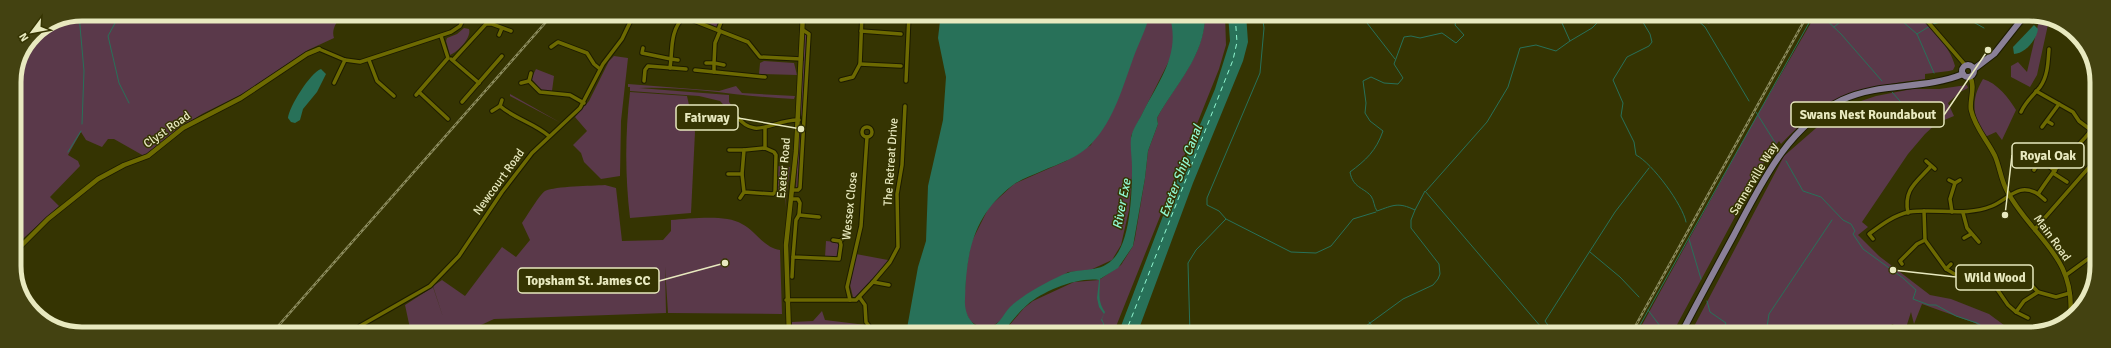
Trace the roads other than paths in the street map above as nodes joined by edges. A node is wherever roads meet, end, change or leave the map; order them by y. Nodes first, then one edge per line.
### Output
1 (462, 21) edge
2 (631, 21) edge
3 (680, 21) edge
4 (698, 21) edge
5 (722, 21) edge
6 (804, 21) edge
7 (862, 21) edge
8 (909, 21) edge
9 (1928, 21) edge
10 (2020, 21) edge
11 (502, 28) junction
12 (719, 30) junction
13 (803, 30) junction
14 (511, 31) dead end
15 (861, 32) junction
16 (901, 34) dead end
17 (441, 36) junction
18 (499, 36) dead end
19 (551, 47) dead end
20 (643, 48) dead end
21 (319, 49) joint
22 (2049, 49) dead end
23 (502, 56) dead end
24 (448, 58) junction
25 (671, 59) junction
26 (802, 59) junction
27 (345, 60) junction
28 (369, 60) junction
29 (453, 60) junction
30 (678, 60) dead end
31 (706, 63) dead end
32 (714, 63) junction
33 (860, 64) junction
34 (724, 65) dead end
35 (656, 66) junction
36 (901, 66) dead end
37 (1966, 66) junction
38 (670, 68) junction
39 (600, 69) junction
40 (686, 69) dead end
41 (1974, 69) junction
42 (695, 70) dead end
43 (655, 72) dead end
44 (714, 72) junction
45 (531, 73) dead end
46 (1963, 74) junction
47 (756, 76) junction
48 (765, 77) dead end
49 (1970, 77) junction
50 (529, 80) junction
51 (841, 80) dead end
52 (644, 81) dead end
53 (755, 82) dead end
54 (906, 82) dead end
55 (334, 83) dead end
56 (479, 83) junction
57 (521, 83) dead end
58 (2036, 91) junction
59 (394, 96) dead end
60 (502, 100) dead end
61 (462, 102) dead end
62 (584, 103) junction
63 (2059, 104) junction
64 (500, 106) junction
65 (905, 106) dead end
66 (492, 111) dead end
67 (2021, 112) dead end
68 (736, 115) dead end
69 (448, 119) dead end
70 (799, 120) junction
71 (2047, 120) junction
72 (868, 122) dead end
73 (2052, 124) dead end
74 (2042, 127) dead end
75 (765, 128) junction
76 (867, 128) junction
77 (2090, 129) edge
78 (2090, 132) edge
79 (549, 136) junction
80 (867, 137) junction
81 (765, 148) junction
82 (729, 150) dead end
83 (744, 150) junction
84 (2031, 152) dead end
85 (2040, 160) junction
86 (1926, 161) dead end
87 (1931, 166) junction
88 (2090, 166) edge
89 (1935, 169) dead end
90 (2034, 170) dead end
91 (2054, 172) junction
92 (728, 174) dead end
93 (742, 174) junction
94 (1949, 180) dead end
95 (1960, 180) dead end
96 (2067, 182) dead end
97 (1955, 183) junction
98 (793, 190) junction
99 (744, 192) junction
100 (2038, 194) junction
101 (2010, 196) junction
102 (740, 198) dead end
103 (792, 199) junction
104 (2045, 200) dead end
105 (1924, 211) junction
106 (1952, 212) junction
107 (1908, 213) junction
108 (1963, 213) junction
109 (799, 215) junction
110 (819, 217) dead end
111 (2035, 229) junction
112 (1971, 234) junction
113 (845, 237) dead end
114 (1964, 238) dead end
115 (1873, 239) dead end
116 (833, 240) dead end
117 (1925, 240) junction
118 (840, 241) junction
119 (1979, 242) dead end
120 (21, 246) edge
121 (793, 257) junction
122 (1896, 257) dead end
123 (2090, 257) edge
124 (1951, 264) dead end
125 (1946, 269) junction
126 (2025, 270) dead end
127 (1984, 272) dead end
128 (2022, 275) junction
129 (2066, 275) junction
130 (792, 276) dead end
131 (1988, 276) junction
132 (2016, 278) dead end
133 (873, 282) junction
134 (889, 285) dead end
135 (1973, 288) junction
136 (2038, 292) junction
137 (2071, 292) junction
138 (1975, 294) dead end
139 (860, 298) junction
140 (786, 300) junction
141 (850, 300) junction
142 (2070, 311) edge
143 (2016, 312) junction
144 (2028, 318) dead end
145 (359, 327) edge
146 (788, 327) edge
147 (870, 327) edge
148 (1685, 327) edge

1 - 17 street
2 - 39 street, Newcourt Road
3 - 25 street
4 - 12 street
5 - 12 street
6 - 13 street, Exeter Road
7 - 15 street
8 - 54 street
9 - 37 street
10 - 41 main road
11 - 14 street
11 - 18 street
11 - 29 street
12 - 26 street
12 - 32 street
13 - 26 street, Exeter Road
13 - 98 street
15 - 16 street
15 - 33 street
17 - 24 street
17 - 28 street
19 - 39 street
20 - 25 street
21 - 27 street
21 - 120 street, Clyst Road
22 - 58 street
23 - 56 street
24 - 29 street
24 - 69 street
25 - 30 street
25 - 38 street
26 - 70 street, Exeter Road
27 - 28 street
27 - 55 street
28 - 59 street
29 - 56 street
31 - 32 street
32 - 34 street
32 - 44 street
33 - 36 street
33 - 51 street
35 - 38 street
35 - 43 street
35 - 52 street
37 - 41 main road
37 - 46 main road
38 - 40 street
39 - 62 street, Newcourt Road
41 - 49 main road
42 - 44 street
44 - 47 street
45 - 50 street
46 - 49 main road
46 - 148 main road, Sannerville Way
47 - 48 street
47 - 53 street
49 - 101 street, Main Road
50 - 57 street
50 - 62 street
56 - 61 street
58 - 63 street
58 - 67 street
60 - 64 street
62 - 79 street, Newcourt Road
63 - 71 street
63 - 77 street
64 - 66 street
64 - 79 street
65 - 133 street, The Retreat Drive
68 - 75 street
70 - 75 street
70 - 98 street, Exeter Road
71 - 73 street
71 - 74 street
72 - 76 street, Wessex Close
75 - 81 street
76 - 80 street, Wessex Close
76 - 80 street, Wessex Close
78 - 91 street
79 - 145 street, Newcourt Road
80 - 141 street, Wessex Close
81 - 83 street
81 - 99 street
82 - 83 street
83 - 93 street
84 - 85 street
85 - 90 street
85 - 91 street
86 - 87 street
87 - 89 street
87 - 107 street
88 - 111 street
91 - 96 street
91 - 100 street
92 - 93 street
93 - 99 street
94 - 97 street
95 - 97 street
97 - 106 street
98 - 103 street, Exeter Road
99 - 102 street
100 - 101 street
100 - 104 street
101 - 108 street
101 - 111 street, Main Road
103 - 109 street
103 - 140 street, Exeter Road
105 - 106 street
105 - 107 street
105 - 117 street
106 - 108 street
107 - 115 street
108 - 112 street
109 - 110 street
109 - 121 street
111 - 129 street, Main Road
112 - 114 street
112 - 119 street
113 - 118 street
116 - 118 street
117 - 122 street
117 - 125 street
118 - 121 street
121 - 130 street
123 - 129 street
124 - 125 street
125 - 135 street
126 - 128 street
127 - 131 street
128 - 132 street
128 - 136 street
129 - 137 street, Main Road
131 - 135 street
131 - 143 street
133 - 134 street
133 - 139 street, The Retreat Drive
135 - 138 street
136 - 137 street
136 - 143 street
137 - 142 street, Main Road
139 - 141 street
139 - 147 street
140 - 141 street
140 - 146 street, Exeter Road
143 - 144 street

